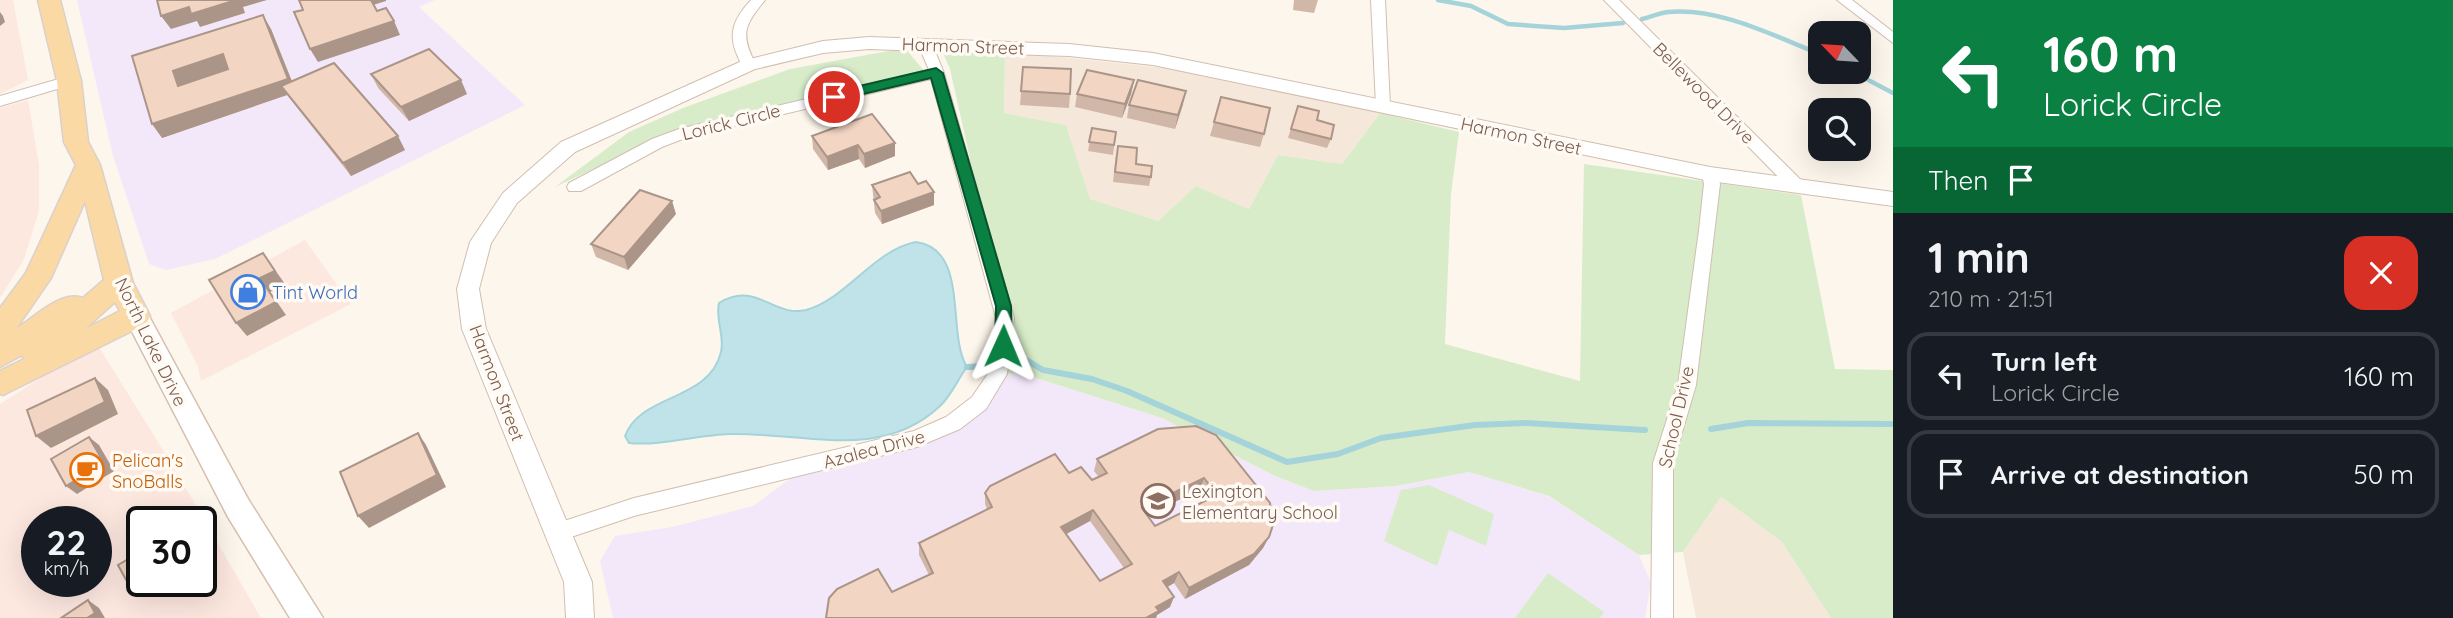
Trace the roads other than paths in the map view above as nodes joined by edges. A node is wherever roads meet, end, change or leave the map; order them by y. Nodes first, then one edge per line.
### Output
1 (49, 0) edge
2 (758, 0) edge
3 (1378, 0) edge
4 (1611, 0) edge
5 (1844, 0) edge
6 (1893, 39) edge
7 (925, 44) junction
8 (749, 65) junction
9 (936, 73) junction
10 (69, 80) junction
11 (0, 101) edge
12 (1382, 106) junction
13 (88, 165) junction
14 (1710, 174) junction
15 (575, 187) dead end
16 (1798, 187) junction
17 (1893, 199) edge
18 (119, 283) junction
19 (136, 316) junction
20 (0, 330) edge
21 (1, 374) edge
22 (559, 532) junction
23 (308, 618) edge
24 (580, 618) edge
25 (1662, 618) edge

1 - 10 main road, North Lake Drive
2 - 8 street
3 - 12 street
4 - 16 street, Bellewood Drive
5 - 6 street
7 - 8 street, Harmon Street
7 - 9 street, Azalea Drive
7 - 12 street, Harmon Street
8 - 22 street, Harmon Street
9 - 15 street, Lorick Circle
9 - 22 street, Azalea Drive
10 - 11 street
10 - 13 main road, North Lake Drive
12 - 14 street, Harmon Street
13 - 18 main road, North Lake Drive
13 - 20 main road
14 - 16 street, Harmon Street
14 - 25 street, School Drive
16 - 17 street, Harmon Street
18 - 19 main road, North Lake Drive
18 - 21 main road
19 - 21 main road
19 - 23 main road, North Lake Drive
22 - 24 street, Harmon Street

